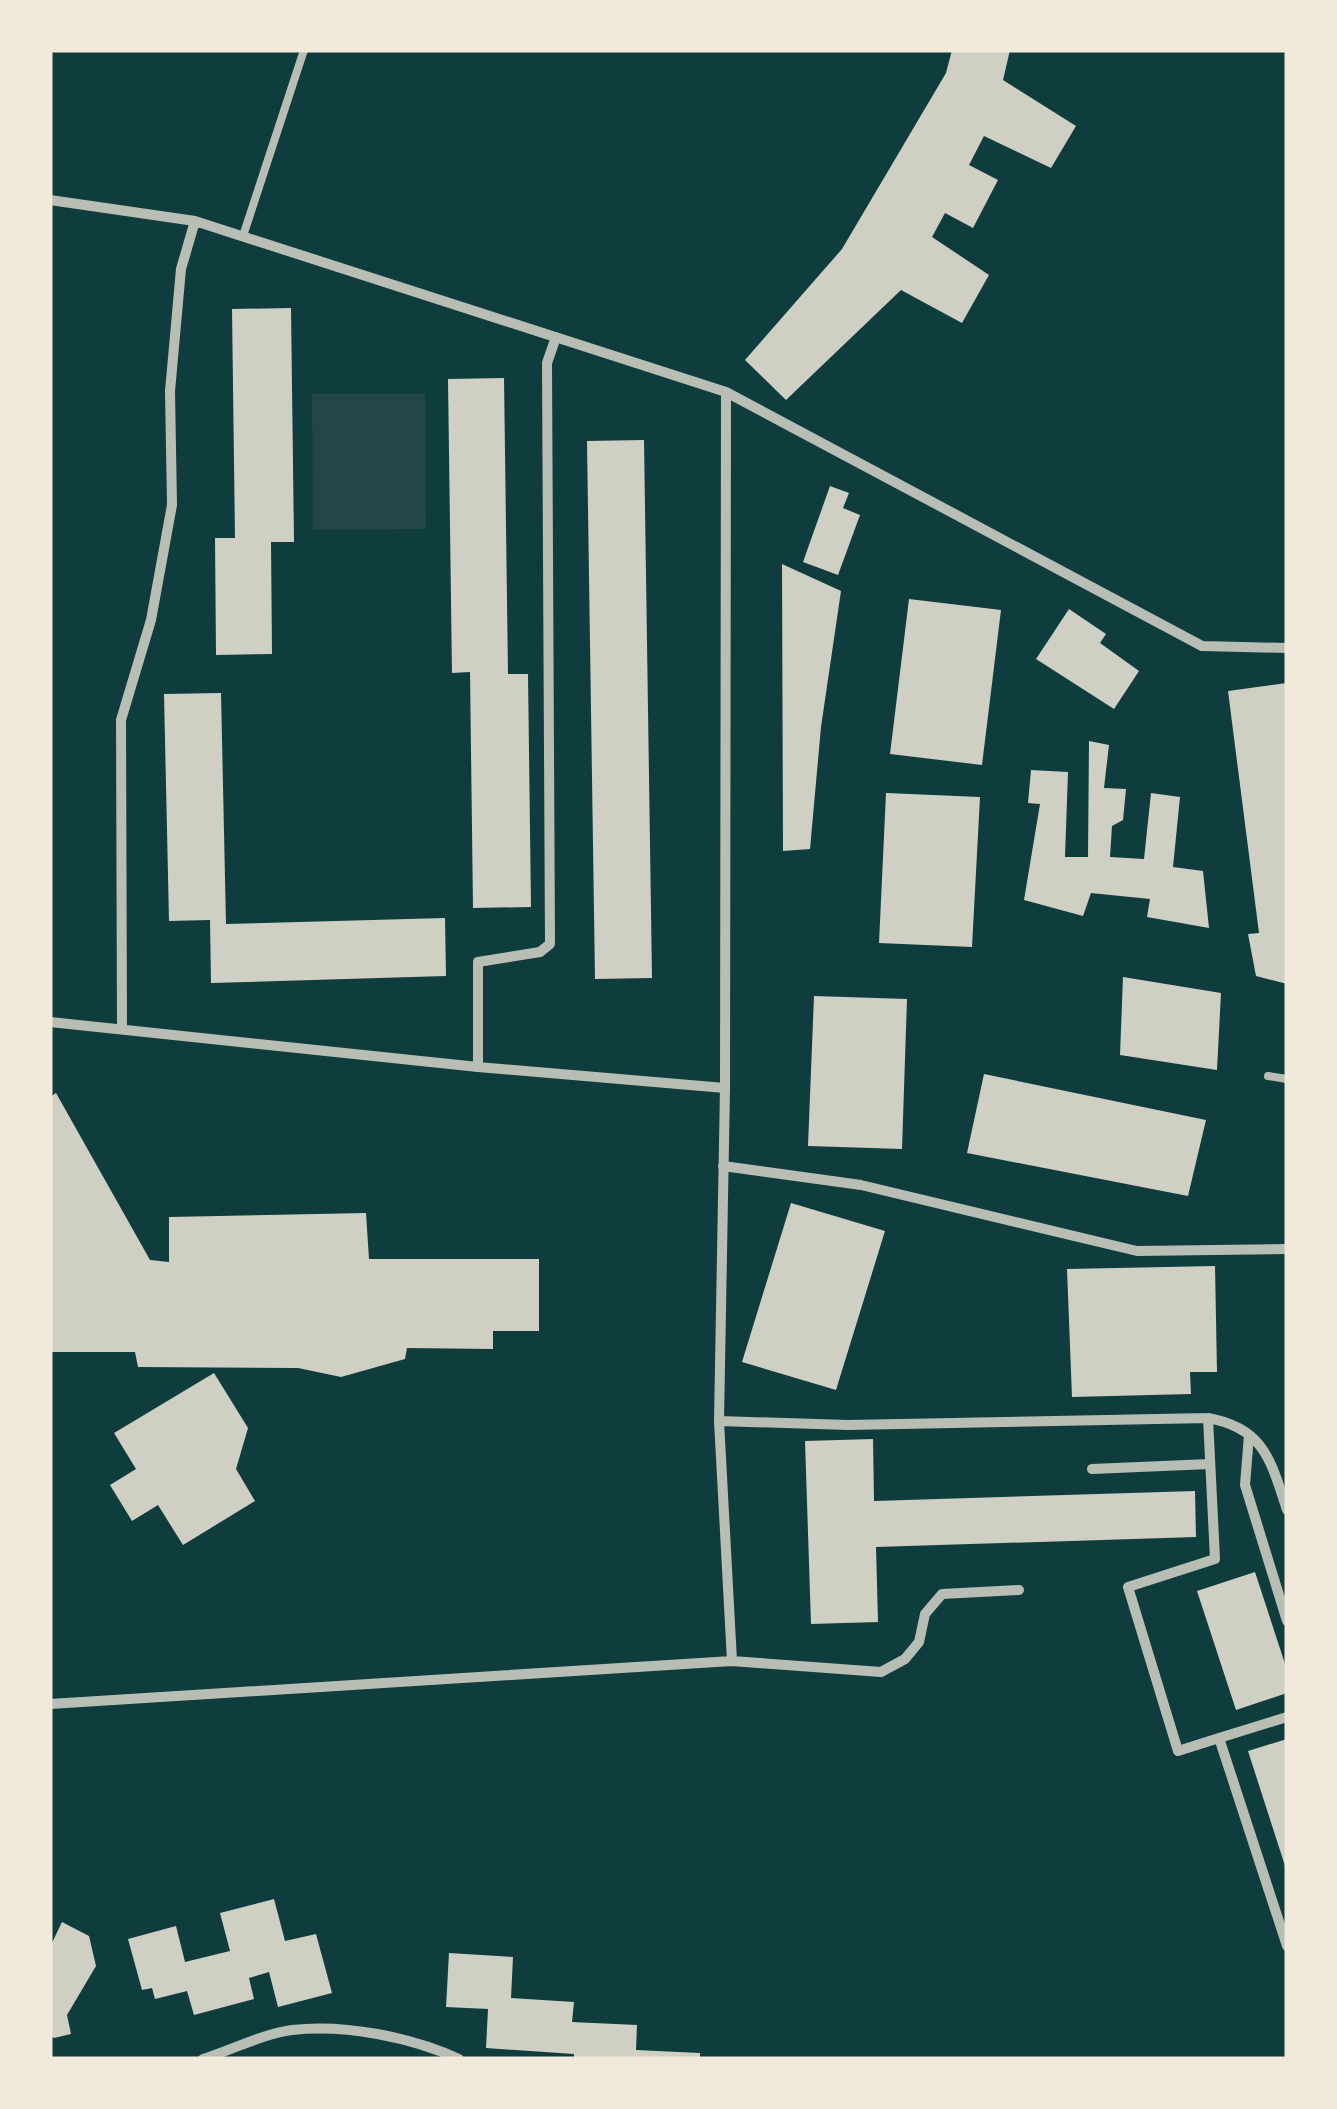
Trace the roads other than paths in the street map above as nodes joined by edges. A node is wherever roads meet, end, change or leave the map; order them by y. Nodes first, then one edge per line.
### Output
1 (304, 50) edge
2 (50, 200) edge
3 (195, 221) junction
4 (243, 236) junction
5 (556, 337) junction
6 (726, 392) junction
7 (1287, 648) edge
8 (50, 1022) edge
9 (122, 1028) junction
10 (478, 1067) junction
11 (1268, 1076) dead end
12 (1287, 1078) edge
13 (726, 1088) junction
14 (722, 1166) junction
15 (1287, 1249) edge
16 (1208, 1418) junction
17 (718, 1420) junction
18 (1248, 1435) junction
19 (1210, 1464) junction
20 (1092, 1469) dead end
21 (1287, 1510) edge
22 (1019, 1590) dead end
23 (1287, 1621) edge
24 (732, 1660) junction
25 (50, 1704) edge
26 (1287, 1717) edge
27 (1219, 1738) junction
28 (1287, 1946) edge
29 (203, 2059) edge
30 (459, 2059) edge

1 - 4 lane
2 - 3 street
3 - 4 street
3 - 9 street
4 - 5 street
5 - 6 street
5 - 10 street
6 - 7 street
6 - 13 street
8 - 9 street
9 - 10 street
10 - 13 street
11 - 12 lane
13 - 14 street
14 - 15 street
14 - 17 street
16 - 17 street
16 - 18 street
16 - 19 street
17 - 24 street
18 - 21 street
18 - 23 street
19 - 20 street
19 - 27 street
22 - 24 street
24 - 25 street
26 - 27 street
27 - 28 street
29 - 30 street

